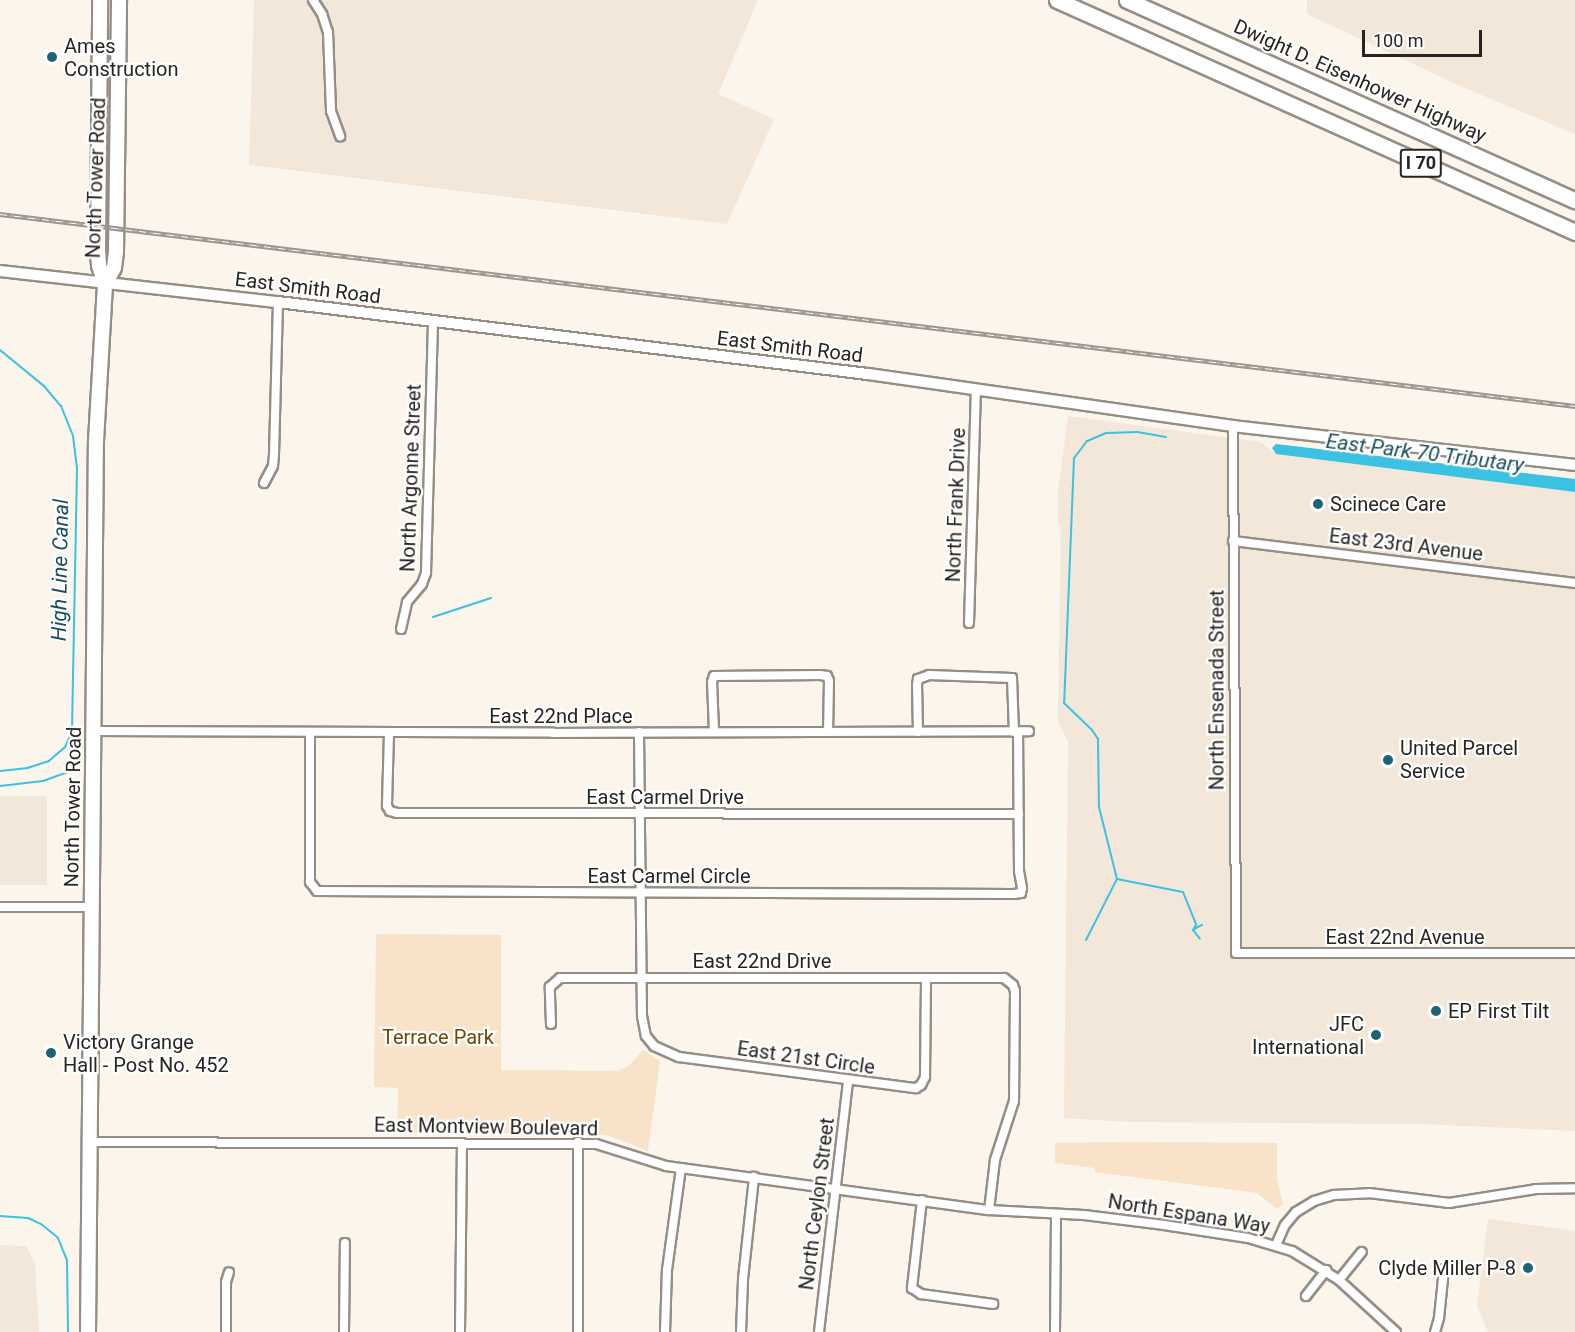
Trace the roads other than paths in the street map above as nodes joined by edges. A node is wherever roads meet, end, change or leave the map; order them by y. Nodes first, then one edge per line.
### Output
1 (100, 0) edge
2 (119, 0) edge
3 (313, 0) edge
4 (1058, 0) edge
5 (1127, 0) edge
6 (339, 136) dead end
7 (1575, 200) edge
8 (1575, 232) edge
9 (0, 271) edge
10 (105, 284) junction
11 (278, 302) junction
12 (433, 322) junction
13 (976, 389) junction
14 (1233, 426) junction
15 (1575, 465) edge
16 (264, 483) dead end
17 (1233, 541) junction
18 (1575, 583) edge
19 (969, 623) dead end
20 (401, 629) dead end
21 (94, 731) junction
22 (714, 731) junction
23 (828, 731) junction
24 (1029, 731) dead end
25 (639, 732) junction
26 (918, 732) junction
27 (1016, 732) junction
28 (310, 733) junction
29 (388, 733) junction
30 (640, 813) junction
31 (1019, 814) junction
32 (640, 892) junction
33 (0, 907) edge
34 (91, 907) junction
35 (1575, 953) edge
36 (1236, 954) joint
37 (642, 977) junction
38 (926, 978) junction
39 (550, 1024) dead end
40 (848, 1080) junction
41 (89, 1142) junction
42 (578, 1142) junction
43 (462, 1143) junction
44 (681, 1168) junction
45 (754, 1177) junction
46 (835, 1188) junction
47 (1575, 1188) edge
48 (922, 1200) junction
49 (989, 1210) junction
50 (1056, 1214) junction
51 (345, 1243) dead end
52 (1276, 1245) junction
53 (1362, 1252) dead end
54 (1444, 1269) dead end
55 (1326, 1270) junction
56 (230, 1272) dead end
57 (1339, 1280) junction
58 (1306, 1296) dead end
59 (993, 1305) dead end
60 (88, 1332) edge
61 (226, 1332) edge
62 (344, 1332) edge
63 (460, 1332) edge
64 (578, 1332) edge
65 (665, 1332) edge
66 (741, 1332) edge
67 (819, 1332) edge
68 (1055, 1332) edge
69 (1396, 1332) edge
70 (1435, 1332) edge

1 - 10 main road, North Tower Road
2 - 10 main road, North Tower Road
3 - 6 street
4 - 8 highway, I 70
5 - 7 highway, Dwight D. Eisenhower Highway / I 70
9 - 10 street, East Smith Road
10 - 11 street, East Smith Road
10 - 21 main road, North Tower Road
11 - 12 street, East Smith Road
11 - 16 street
12 - 13 street, East Smith Road
12 - 20 street, North Argonne Street
13 - 14 street, East Smith Road
13 - 19 street, North Frank Drive
14 - 15 street, East Smith Road
14 - 17 street, North Ensenada Street
17 - 18 street, East 23rd Avenue
17 - 36 street, North Ensenada Street
21 - 28 street, East 22nd Place
21 - 34 main road, North Tower Road
22 - 23 street, East 22nd Place
22 - 23 street
22 - 25 street, East 22nd Place
23 - 26 street, East 22nd Place
24 - 27 street, East 22nd Place
25 - 29 street, East 22nd Place
25 - 30 street, East 21st Circle
26 - 27 street, East 22nd Place
26 - 27 street, East Carmel Circle
27 - 31 street, East Carmel Circle
28 - 29 street, East 22nd Place
28 - 32 street, East Carmel Circle
29 - 30 street, East Carmel Drive
30 - 31 street, East Carmel Drive
30 - 32 street, East 21st Circle
31 - 32 street, East Carmel Circle
32 - 37 street, East 21st Circle
33 - 34 street
34 - 41 main road, North Tower Road
35 - 36 street, East 22nd Avenue
37 - 38 street, East 22nd Drive
37 - 39 street, East 22nd Drive
37 - 40 street, East 21st Circle
38 - 40 street, East 21st Circle
38 - 49 street, East 22nd Drive
40 - 46 street, North Ceylon Street
41 - 43 street, East Montview Boulevard
41 - 60 main road, North Tower Road
42 - 43 street, East Montview Boulevard
42 - 44 street, East Montview Boulevard
42 - 64 street
43 - 63 street
44 - 45 street, East Montview Boulevard
44 - 65 street
45 - 46 street, East Montview Boulevard
45 - 66 street
46 - 48 street, East Montview Boulevard
46 - 67 street, North Ceylon Street
47 - 52 street
48 - 49 street, East Montview Boulevard
48 - 59 street
49 - 50 street, East Montview Boulevard
50 - 52 street, North Espana Way
50 - 68 street
51 - 62 street
52 - 55 street, North Espana Way
53 - 57 street
54 - 70 street
55 - 57 street, North Espana Way
55 - 58 street
56 - 61 street
57 - 69 street, North Espana Way

